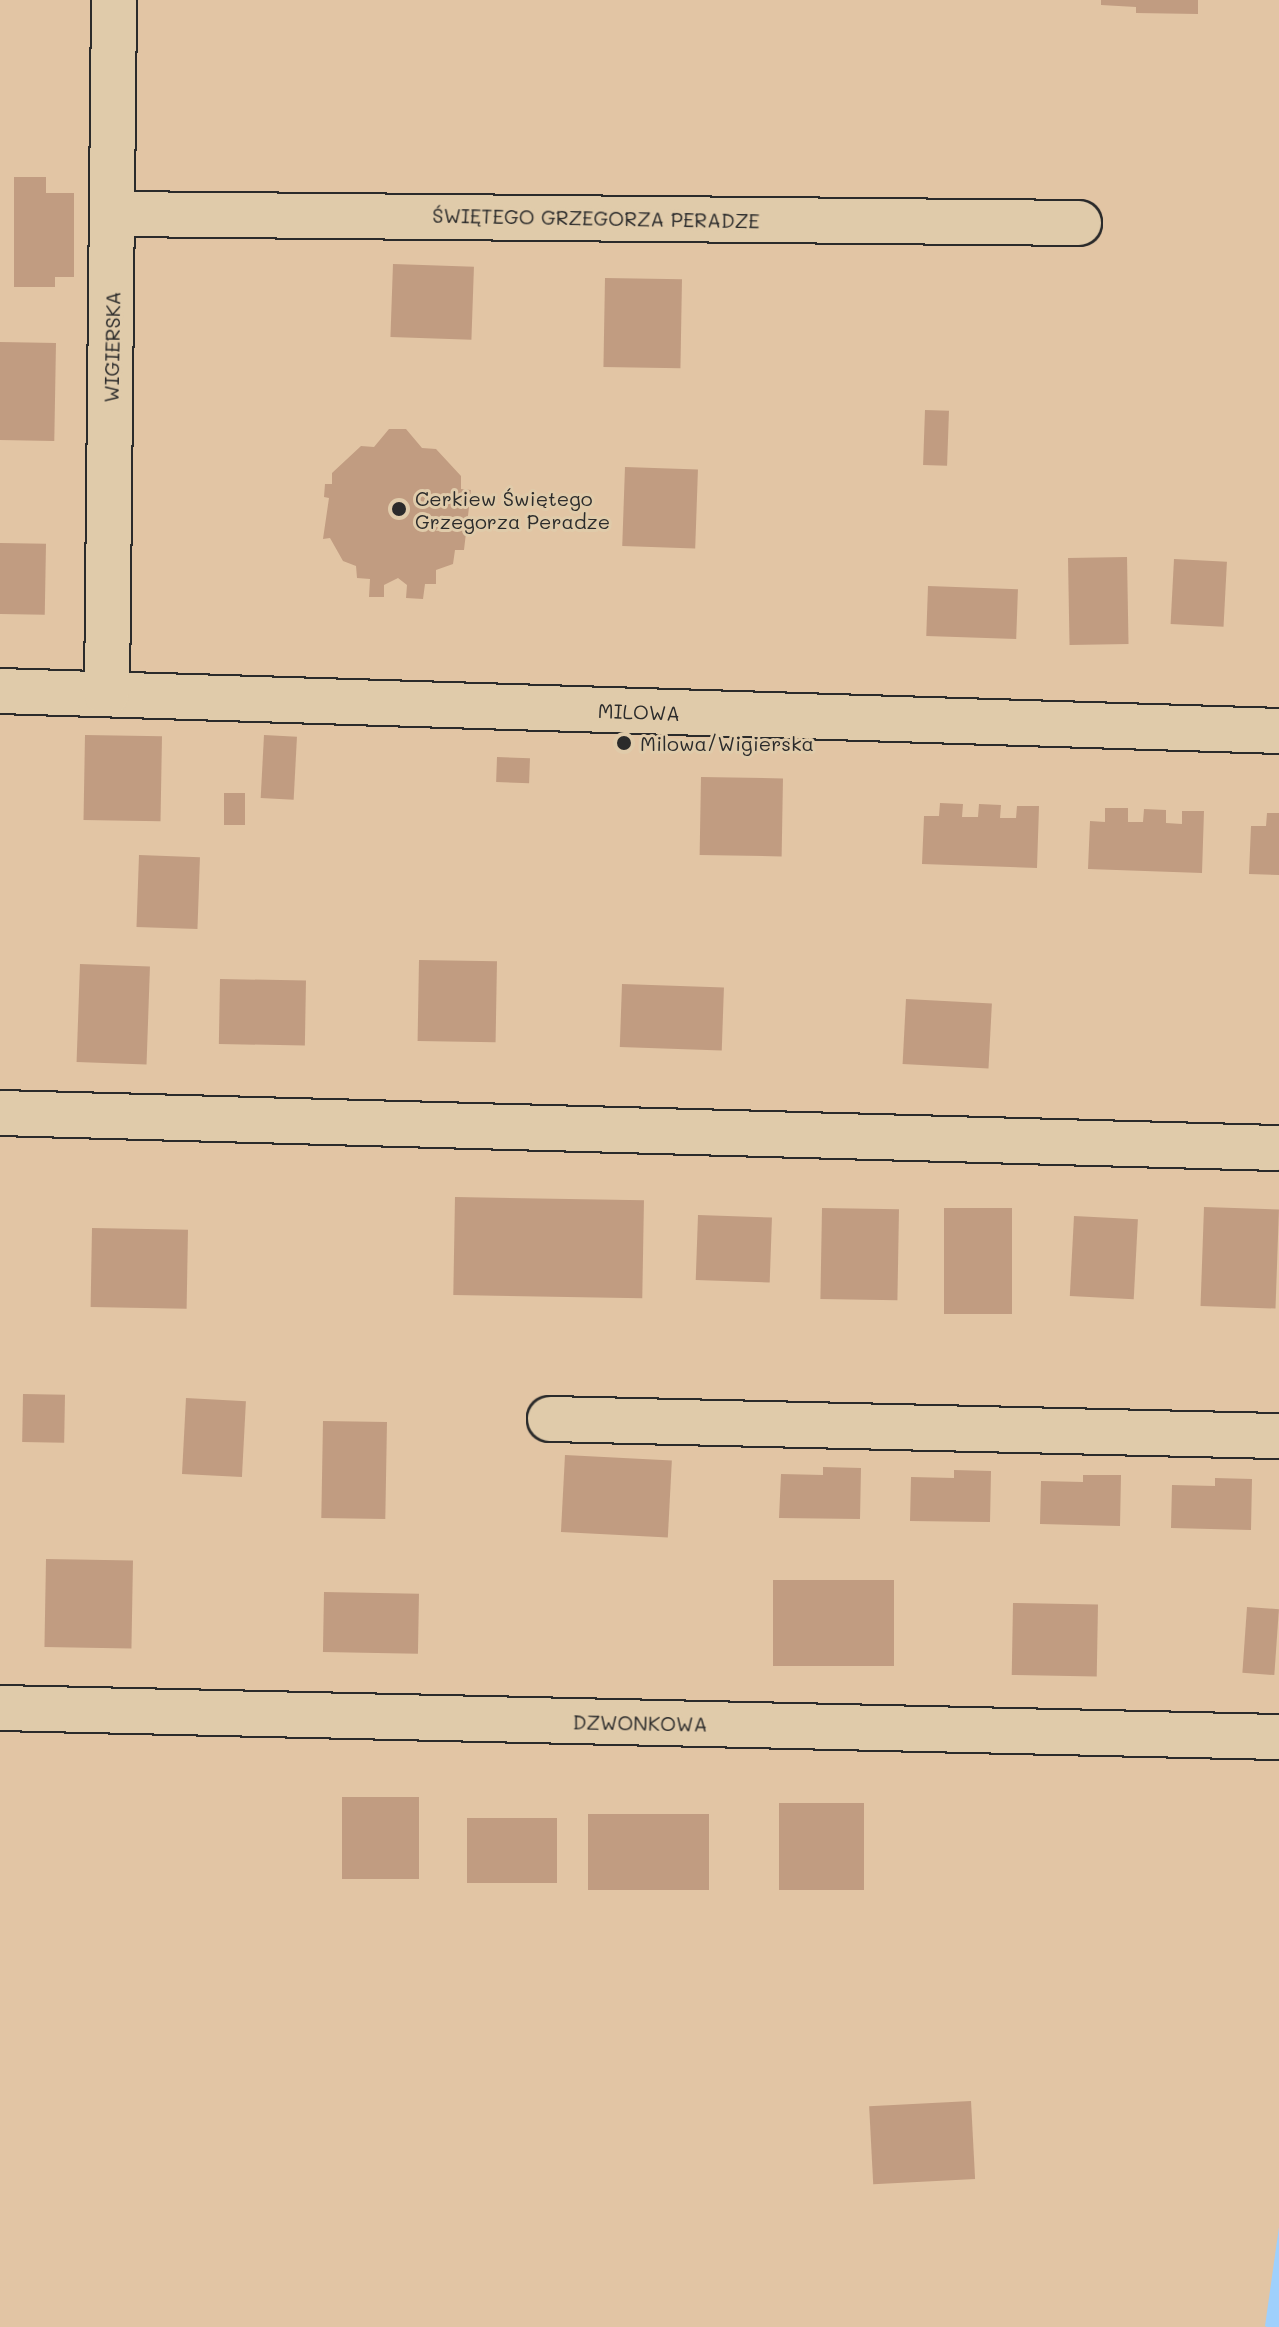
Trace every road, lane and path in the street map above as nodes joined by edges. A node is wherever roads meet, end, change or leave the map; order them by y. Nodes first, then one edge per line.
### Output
1 (114, 0) edge
2 (114, 214) junction
3 (1079, 223) dead end
4 (0, 691) edge
5 (107, 694) junction
6 (1279, 731) edge
7 (0, 1113) edge
8 (1279, 1148) edge
9 (550, 1419) dead end
10 (1279, 1436) edge
11 (0, 1708) edge
12 (1279, 1737) edge

1 - 2 street, WIGIERSKA
2 - 3 street, ŚWIĘTEGO GRZEGORZA PERADZE
2 - 5 street, WIGIERSKA
4 - 5 street, MILOWA
5 - 6 street, MILOWA
7 - 8 street
9 - 10 street
11 - 12 street, DZWONKOWA

